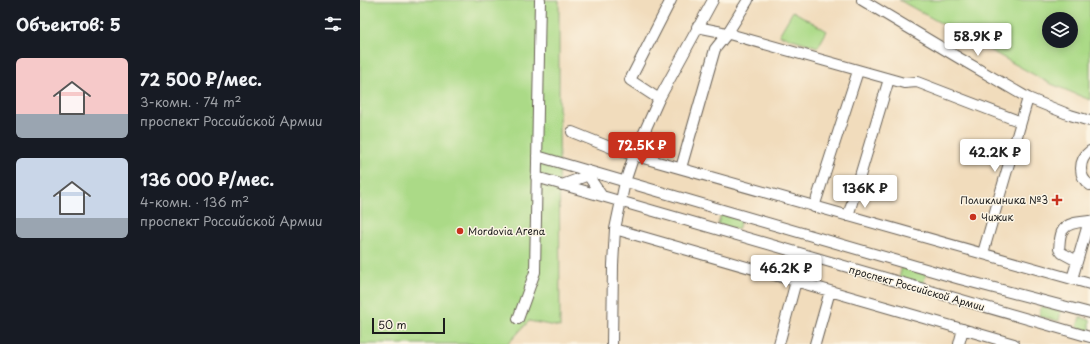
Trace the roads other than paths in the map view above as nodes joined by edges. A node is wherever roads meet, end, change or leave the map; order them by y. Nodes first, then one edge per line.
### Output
1 (540, 0) edge
2 (671, 0) edge
3 (713, 0) edge
4 (748, 0) edge
5 (862, 0) edge
6 (875, 3) edge
7 (697, 27) junction
8 (727, 34) junction
9 (858, 71) junction
10 (889, 79) junction
11 (1028, 98) junction
12 (659, 99) junction
13 (1090, 121) edge
14 (1021, 122) junction
15 (572, 132) dead end
16 (1090, 151) edge
17 (634, 154) junction
18 (537, 156) junction
19 (560, 162) junction
20 (681, 168) junction
21 (588, 173) junction
22 (536, 177) junction
23 (625, 182) junction
24 (570, 185) junction
25 (1090, 185) edge
26 (602, 196) junction
27 (620, 202) junction
28 (814, 206) junction
29 (848, 216) junction
30 (615, 229) junction
31 (983, 253) junction
32 (1077, 261) dead end
33 (1072, 279) junction
34 (796, 281) junction
35 (1090, 284) edge
36 (830, 291) junction
37 (1090, 313) edge
38 (518, 319) dead end
39 (963, 329) junction
40 (1090, 337) edge
41 (612, 344) edge
42 (779, 344) edge
43 (815, 344) edge
44 (958, 344) edge
45 (1014, 344) edge

1 - 18 street
2 - 12 street
3 - 7 street
4 - 8 street
5 - 6 street
6 - 11 street
7 - 8 street
7 - 12 street
8 - 9 street
8 - 20 street
9 - 10 street
9 - 28 street
10 - 14 street
10 - 29 street
11 - 13 street
11 - 14 street
12 - 17 street
14 - 31 street
15 - 17 street
16 - 25 street
17 - 20 street
17 - 23 street
18 - 19 street, проспект Российской Армии
18 - 22 street
19 - 21 street, проспект Российской Армии
19 - 24 street
20 - 28 street
21 - 23 street, проспект Российской Армии
21 - 24 street
21 - 26 street
22 - 24 street, проспект Российской Армии
22 - 38 street
23 - 27 street
23 - 37 street, проспект Российской Армии
24 - 26 street, проспект Российской Армии
26 - 27 street, проспект Российской Армии
27 - 30 street
27 - 40 street, проспект Российской Армии
28 - 29 street
29 - 31 street
30 - 34 street
30 - 41 street
31 - 33 street
32 - 33 street
33 - 35 street
34 - 36 street
34 - 42 street
36 - 39 street
36 - 43 street
39 - 44 street
39 - 45 street

